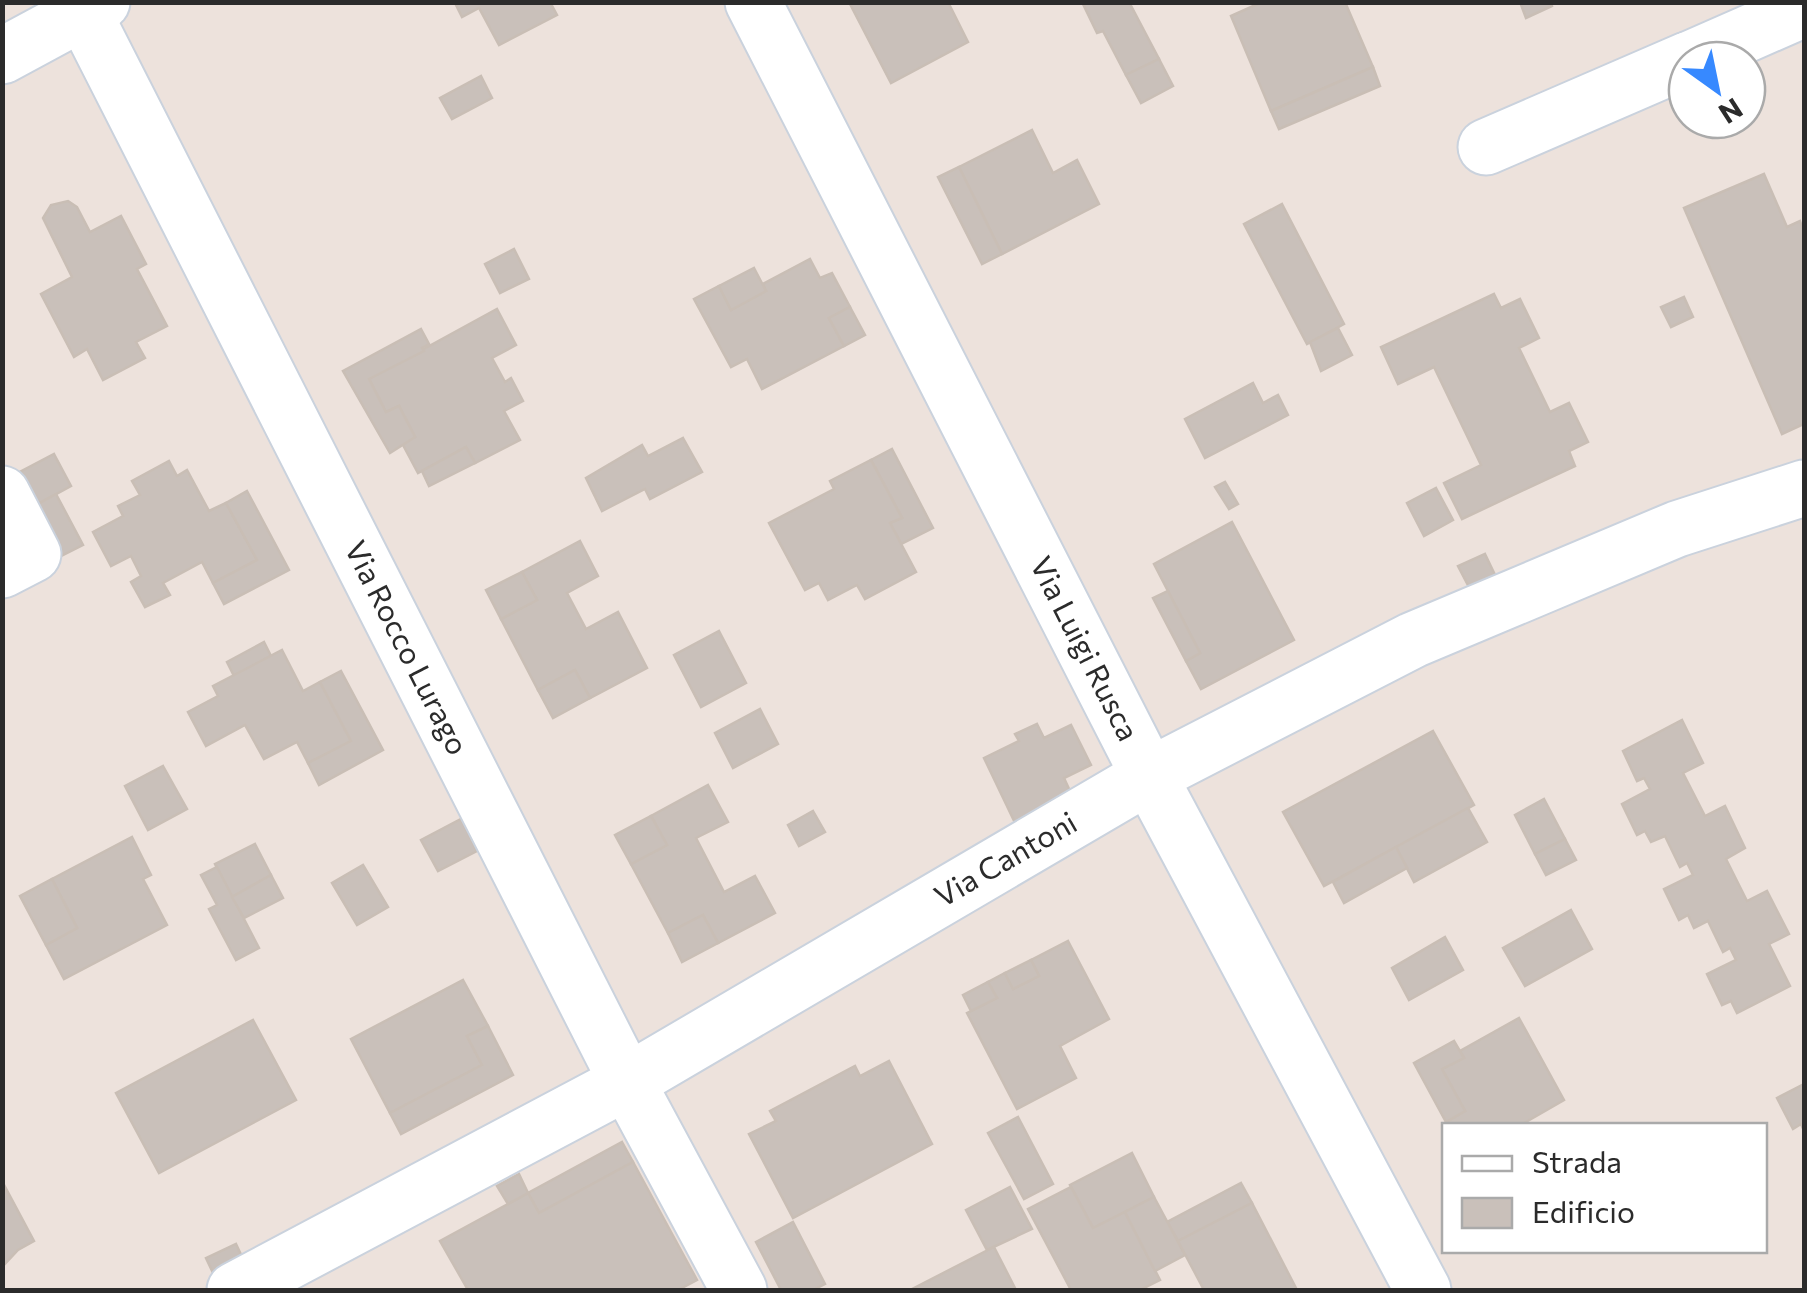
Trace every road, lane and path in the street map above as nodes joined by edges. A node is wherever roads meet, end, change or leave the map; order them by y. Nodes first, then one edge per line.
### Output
1 (753, 2) edge
2 (88, 6) edge
3 (1804, 9) edge
4 (1733, 40) edge
5 (2, 56) edge
6 (1667, 69) edge
7 (1486, 147) dead end
8 (1804, 488) edge
9 (2, 494) edge
10 (2, 570) edge
11 (1148, 776) junction
12 (627, 1082) junction
13 (235, 1290) edge
14 (738, 1290) edge
15 (1424, 1290) edge

1 - 11 street, Via Luigi Rusca
2 - 5 street
2 - 12 street, Via Rocco Lurago
3 - 4 street
6 - 7 street
8 - 11 street, Via Cantoni
9 - 10 street
11 - 12 street, Via Cantoni
11 - 15 street, Via Luigi Rusca
12 - 13 street, Via Cantoni
12 - 14 street, Via Rocco Lurago

